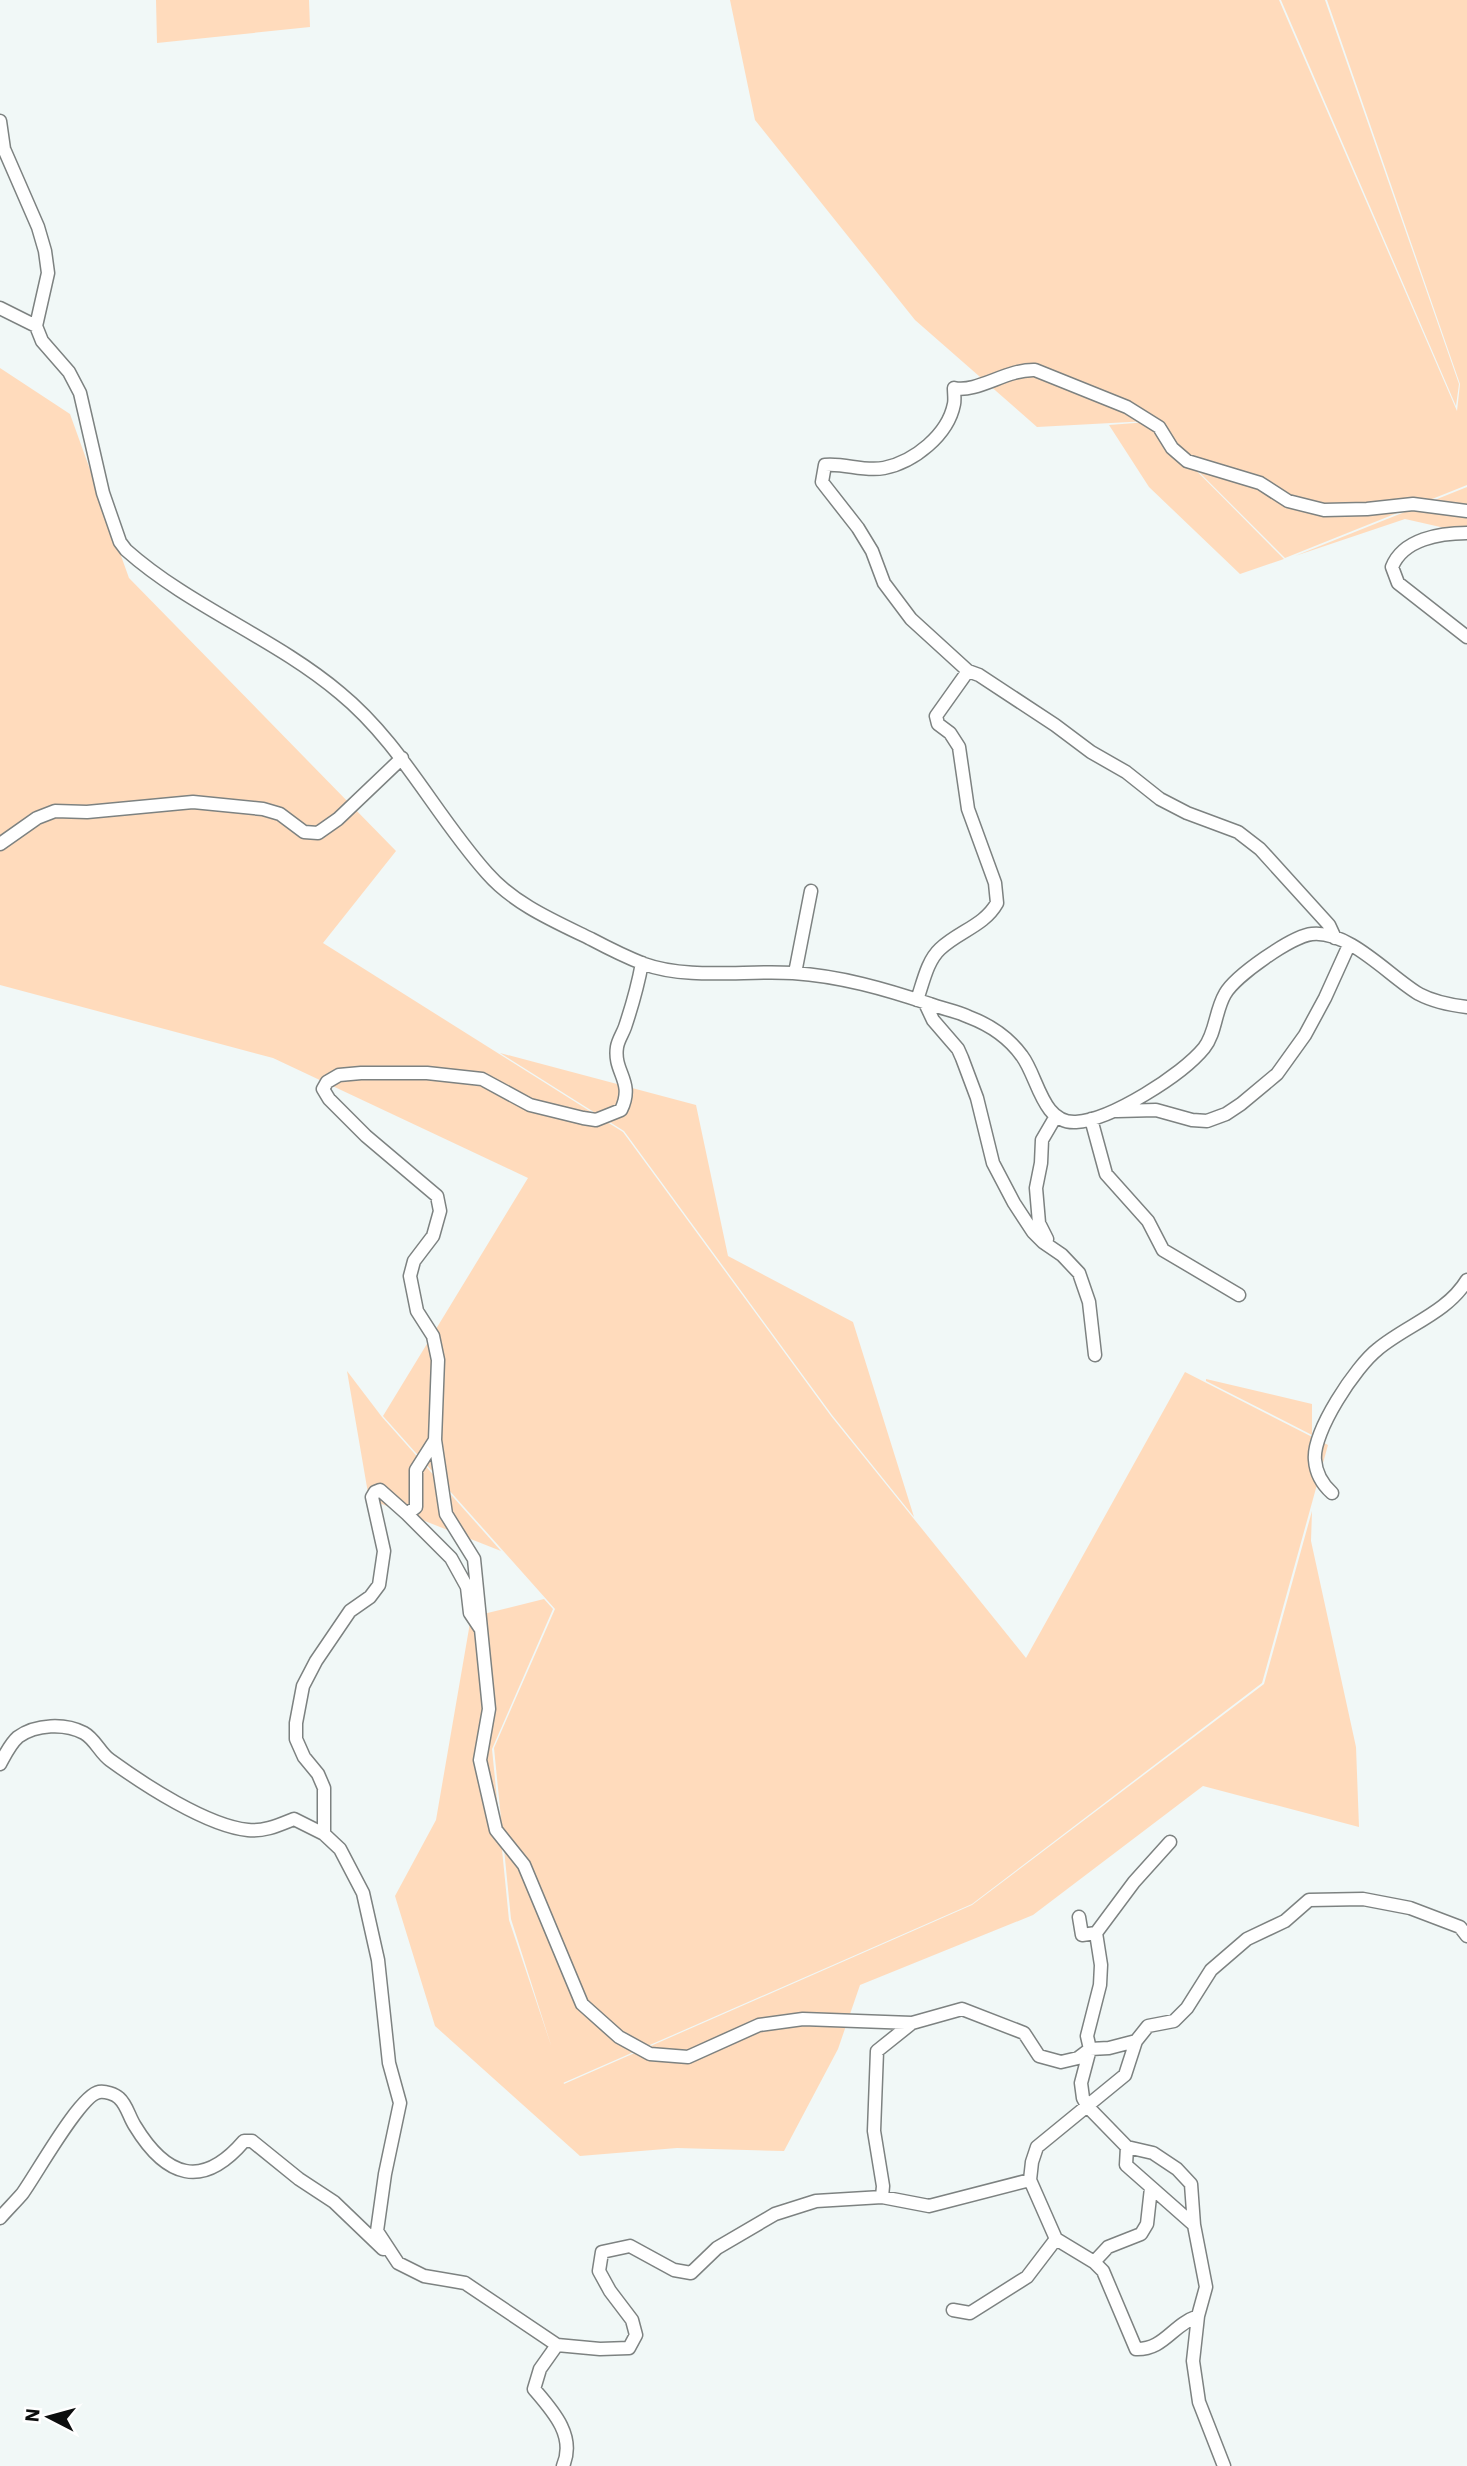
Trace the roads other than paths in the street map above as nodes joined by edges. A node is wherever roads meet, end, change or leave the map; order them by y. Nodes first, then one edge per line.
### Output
1 (0, 121) edge
2 (0, 308) edge
3 (36, 326) junction
4 (1467, 511) edge
5 (1467, 533) edge
6 (1467, 637) edge
7 (968, 671) junction
8 (402, 758) junction
9 (0, 844) edge
10 (811, 891) dead end
11 (1335, 938) junction
12 (1349, 945) junction
13 (642, 964) junction
14 (795, 973) junction
15 (921, 1002) junction
16 (1467, 1007) edge
17 (1112, 1110) junction
18 (1056, 1116) junction
19 (1091, 1119) junction
20 (1054, 1250) junction
21 (1467, 1280) edge
22 (1239, 1295) dead end
23 (1463, 1297) edge
24 (1095, 1355) dead end
25 (435, 1440) junction
26 (1332, 1493) dead end
27 (407, 1514) junction
28 (482, 1632) junction
29 (0, 1764) edge
30 (324, 1834) junction
31 (1170, 1842) dead end
32 (1079, 1917) dead end
33 (1096, 1933) junction
34 (1467, 1936) edge
35 (912, 2023) junction
36 (1136, 2041) junction
37 (1090, 2049) junction
38 (1088, 2107) junction
39 (1127, 2147) junction
40 (1030, 2180) junction
41 (1151, 2188) junction
42 (882, 2197) junction
43 (0, 2218) edge
44 (1194, 2225) junction
45 (1056, 2239) junction
46 (1094, 2262) junction
47 (398, 2263) junction
48 (953, 2310) dead end
49 (1198, 2316) junction
50 (557, 2345) junction
51 (563, 2466) edge
52 (1224, 2466) edge

1 - 3 street
2 - 3 street
3 - 8 street
4 - 7 street
5 - 6 street
7 - 11 street
7 - 15 street
8 - 9 street
8 - 13 street
10 - 14 street
11 - 12 street
11 - 17 street
12 - 16 street
12 - 17 street
13 - 14 street
13 - 25 street
14 - 15 street
15 - 18 street
15 - 20 street
17 - 19 street
18 - 19 street
18 - 20 street
19 - 22 street
20 - 24 street
21 - 23 street
23 - 26 street
25 - 27 street
25 - 28 street
27 - 28 street
27 - 30 street
28 - 35 street
29 - 30 street
30 - 47 street
31 - 33 street
32 - 33 street
33 - 37 street
34 - 36 street
35 - 37 street
35 - 42 street
36 - 37 street
36 - 38 street
37 - 38 street
38 - 39 street
38 - 40 street
39 - 41 street
39 - 44 street
40 - 42 street
40 - 45 street
41 - 44 street
41 - 46 street
42 - 50 street
43 - 47 street
44 - 49 street
45 - 46 street
45 - 48 street
46 - 49 street
47 - 50 street
49 - 52 street
50 - 51 street

